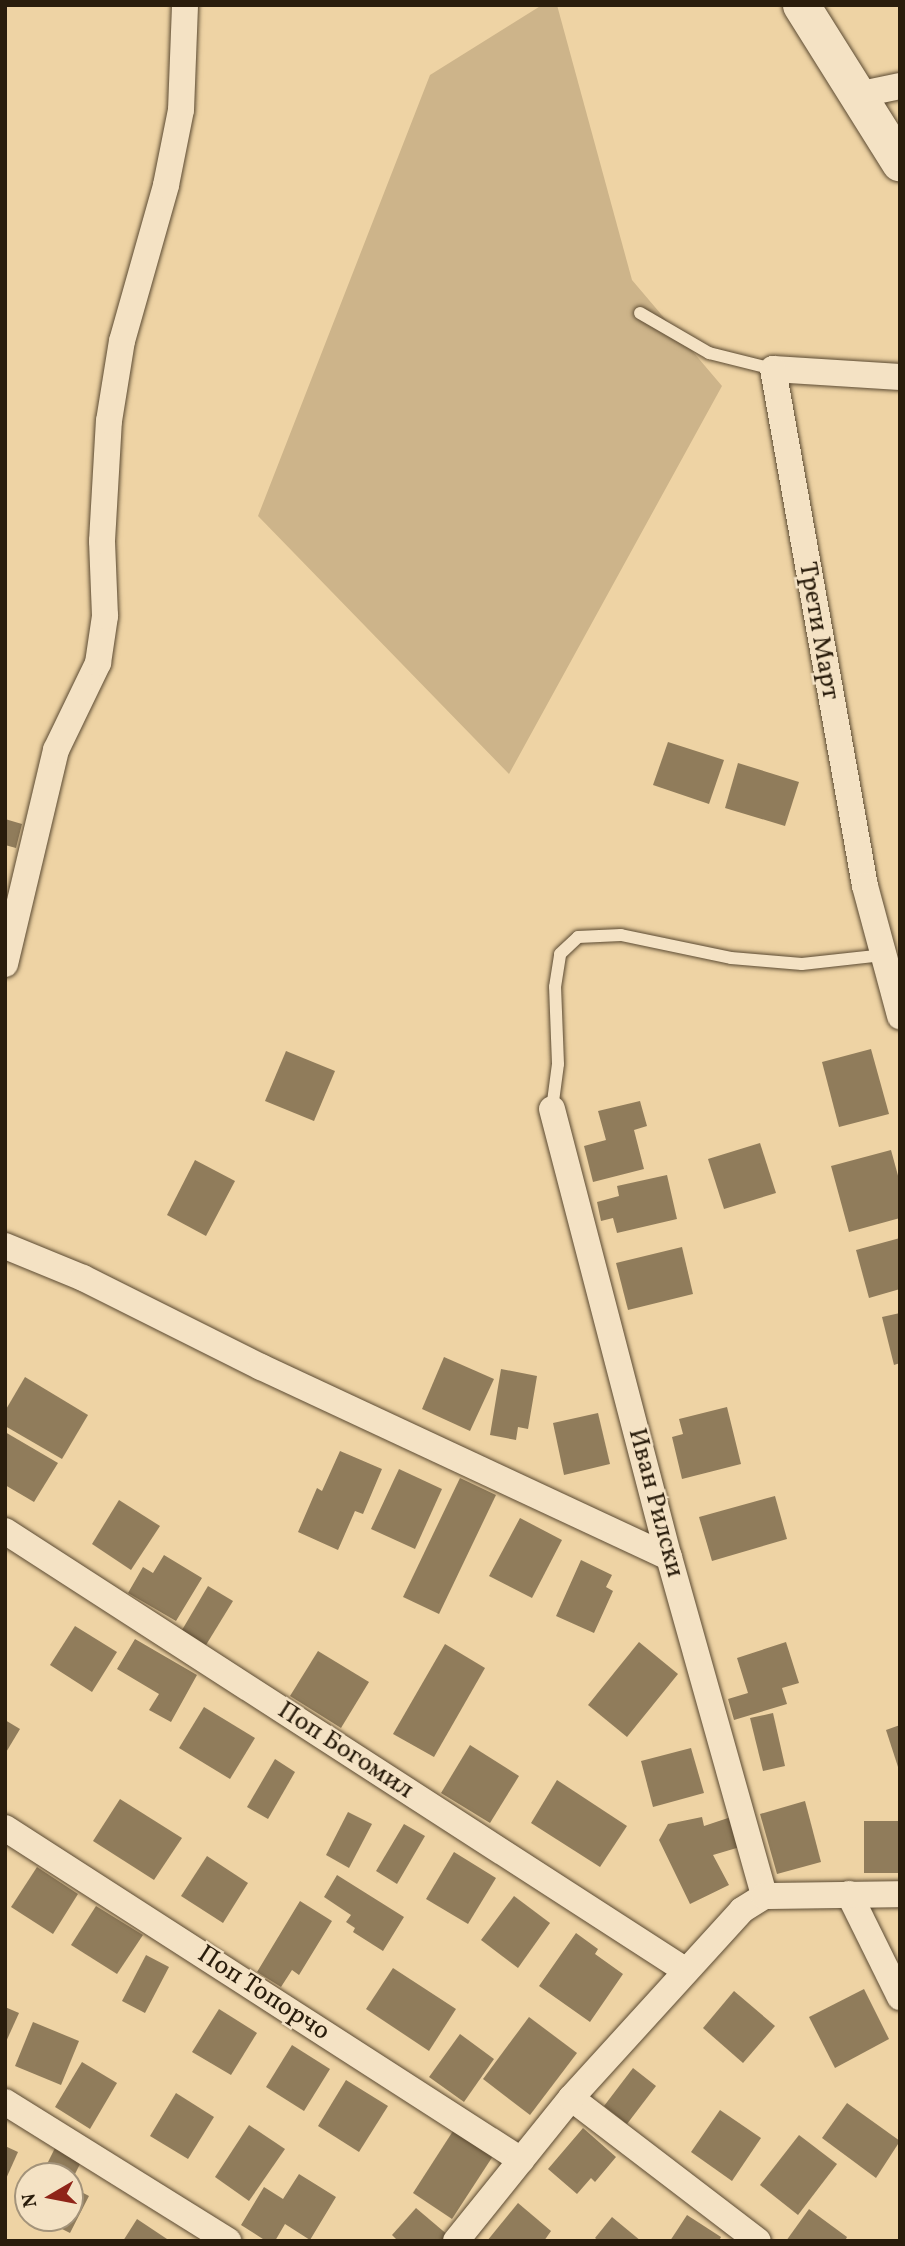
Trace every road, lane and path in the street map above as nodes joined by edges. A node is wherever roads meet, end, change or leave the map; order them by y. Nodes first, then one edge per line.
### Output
1 (185, 5) edge
2 (801, 5) edge
3 (900, 86) edge
4 (857, 95) junction
5 (900, 163) edge
6 (640, 313) dead end
7 (773, 369) junction
8 (900, 377) edge
9 (5, 964) edge
10 (890, 966) edge
11 (900, 1016) edge
12 (552, 1109) joint
13 (11, 1253) edge
14 (5, 1531) edge
15 (669, 1557) junction
16 (5, 1828) edge
17 (849, 1894) junction
18 (900, 1894) edge
19 (764, 1896) junction
20 (685, 1970) junction
21 (900, 1997) edge
22 (571, 2098) junction
23 (5, 2102) edge
24 (521, 2160) junction
25 (228, 2241) edge
26 (456, 2241) edge
27 (758, 2241) edge

1 - 9 street
2 - 4 street
3 - 4 street
4 - 5 street
6 - 7 lane
7 - 8 street
7 - 10 street, Трети Март
10 - 11 street, Трети Март
10 - 12 lane
12 - 15 street, Иван Рилски
13 - 15 street
14 - 20 street, Поп Богомил
15 - 19 street, Иван Рилски
16 - 24 street, Поп Топорчо
17 - 18 street
17 - 19 street
17 - 21 street
19 - 20 street
20 - 22 street
22 - 24 street
22 - 27 street
23 - 25 street
24 - 26 street

